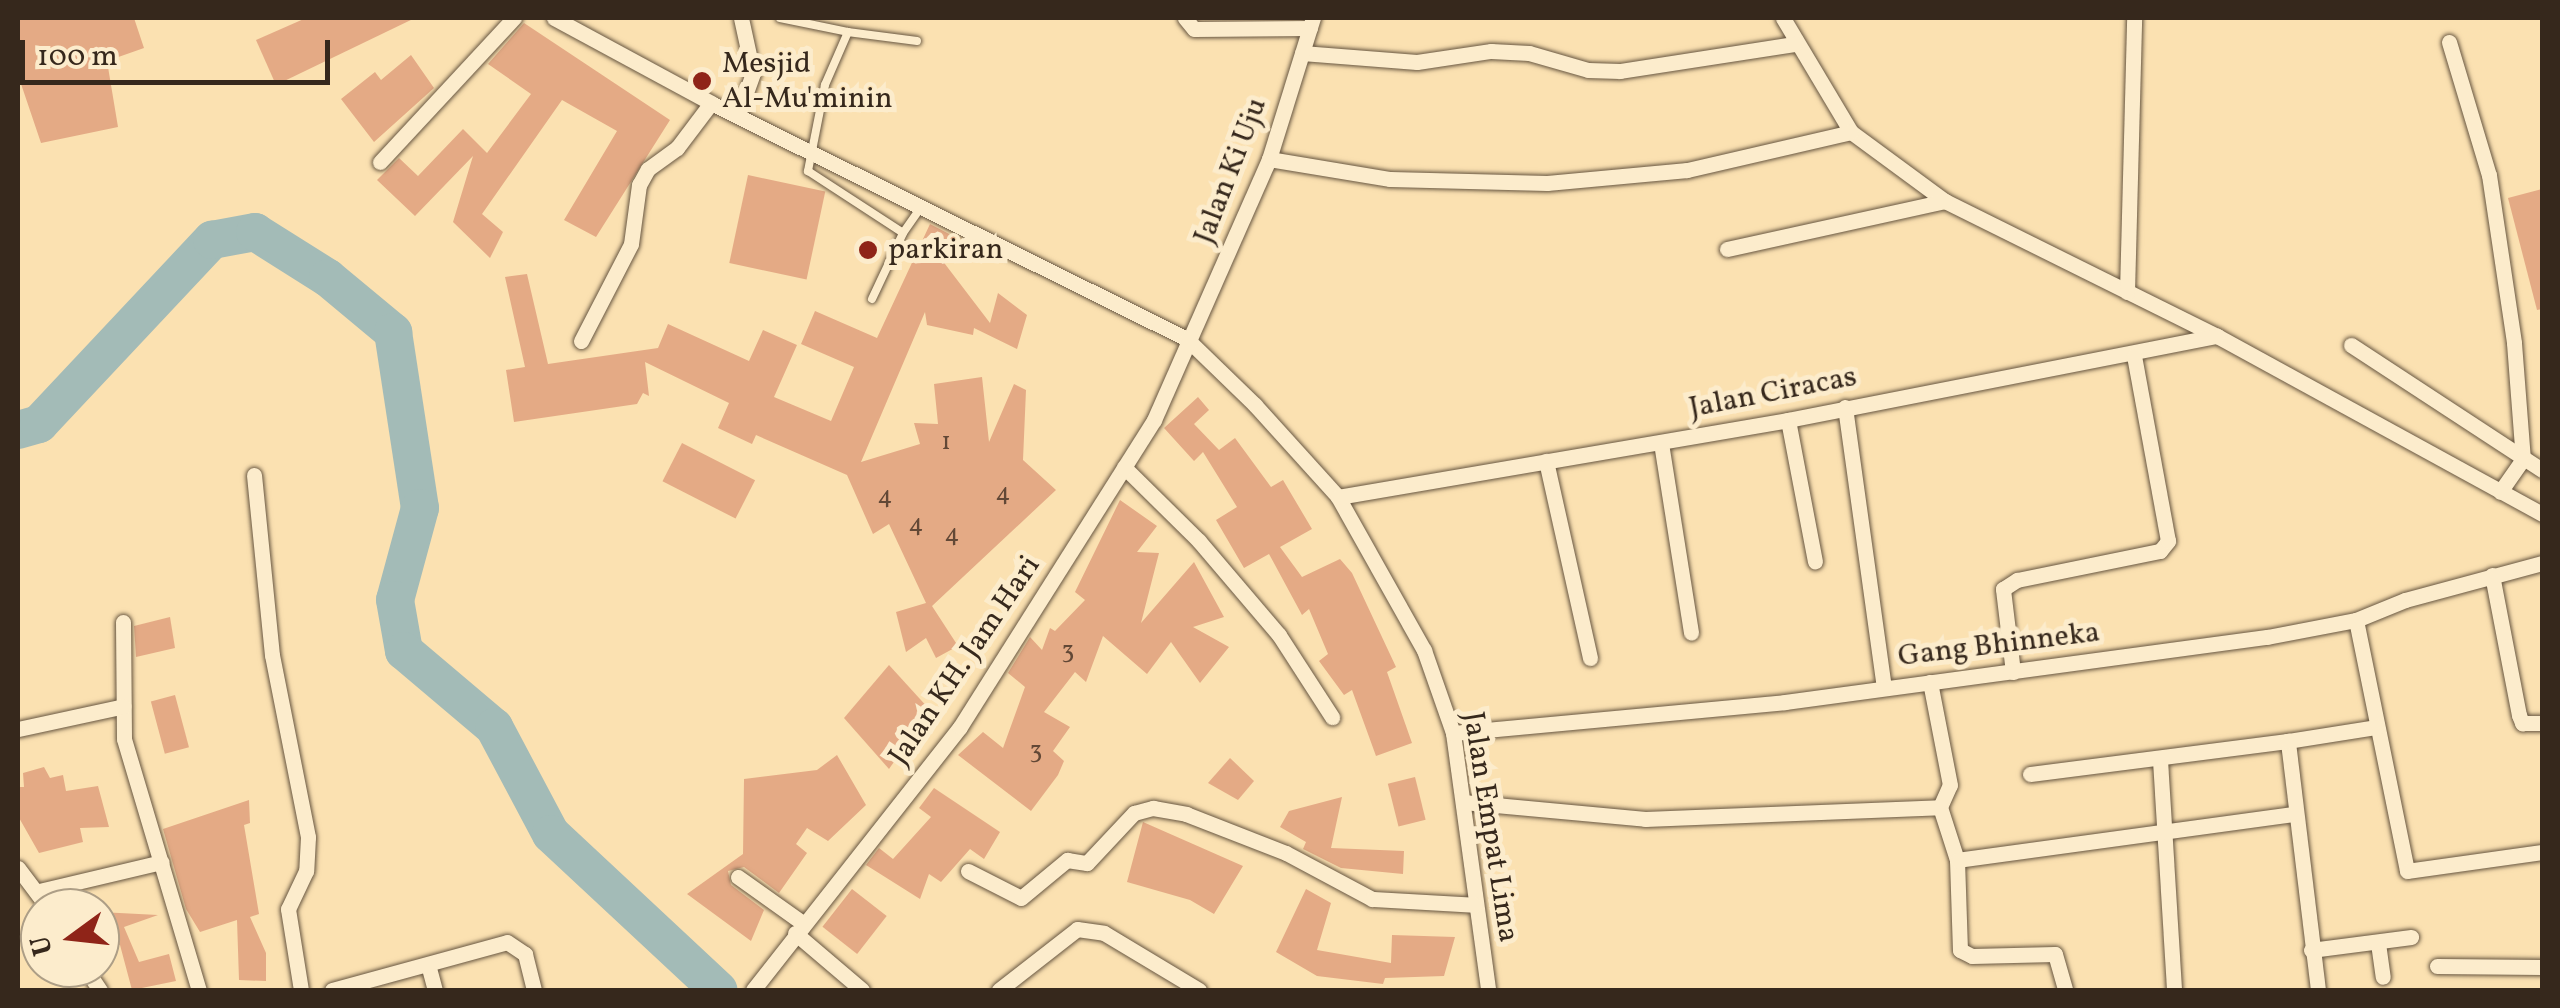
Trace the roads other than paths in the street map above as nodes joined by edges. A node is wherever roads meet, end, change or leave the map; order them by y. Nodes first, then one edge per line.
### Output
1 (514, 18) edge
2 (554, 18) edge
3 (741, 18) edge
4 (780, 18) edge
5 (1185, 18) edge
6 (1783, 18) edge
7 (2134, 18) edge
8 (1312, 23) edge
9 (848, 32) junction
10 (916, 42) dead end
11 (2449, 42) dead end
12 (1795, 44) junction
13 (1302, 52) junction
14 (711, 103) junction
15 (738, 114) junction
16 (1852, 132) junction
17 (810, 148) junction
18 (1270, 158) junction
19 (380, 162) dead end
20 (1945, 201) junction
21 (923, 203) junction
22 (903, 233) junction
23 (1727, 249) dead end
24 (2128, 292) junction
25 (872, 299) dead end
26 (2217, 336) junction
27 (1187, 338) junction
28 (581, 341) dead end
29 (2350, 345) dead end
30 (2134, 356) junction
31 (1845, 407) junction
32 (1788, 420) junction
33 (1661, 442) junction
34 (2522, 459) junction
35 (1546, 461) junction
36 (1124, 467) junction
37 (2542, 470) edge
38 (254, 474) dead end
39 (2500, 492) junction
40 (1338, 497) junction
41 (2542, 514) edge
42 (1815, 560) dead end
43 (2542, 562) edge
44 (2492, 575) junction
45 (2356, 620) junction
46 (123, 622) dead end
47 (1691, 632) dead end
48 (1590, 658) dead end
49 (2013, 672) junction
50 (1930, 682) junction
51 (1884, 687) junction
52 (124, 706) junction
53 (1332, 716) dead end
54 (2542, 723) edge
55 (2376, 727) junction
56 (18, 730) edge
57 (1453, 734) junction
58 (2288, 741) junction
59 (2160, 760) junction
60 (2030, 774) dead end
61 (1462, 802) junction
62 (1940, 807) junction
63 (2295, 814) junction
64 (2169, 833) junction
65 (2542, 852) edge
66 (1957, 860) junction
67 (162, 862) junction
68 (18, 868) edge
69 (968, 870) dead end
70 (738, 877) dead end
71 (36, 888) edge
72 (52, 888) edge
73 (1475, 905) junction
74 (798, 928) junction
75 (2410, 937) dead end
76 (2378, 943) junction
77 (2312, 950) junction
78 (2437, 966) dead end
79 (2542, 967) edge
80 (429, 968) junction
81 (846, 972) junction
82 (2383, 977) dead end
83 (1173, 986) edge
84 (199, 990) edge
85 (301, 990) edge
86 (332, 990) edge
87 (435, 990) edge
88 (534, 990) edge
89 (753, 990) edge
90 (836, 990) edge
91 (862, 990) edge
92 (999, 990) edge
93 (1200, 990) edge
94 (1488, 990) edge
95 (2065, 990) edge
96 (2174, 990) edge
97 (2318, 990) edge

1 - 19 street
2 - 14 street, Jalan Empat Lima
3 - 15 street
4 - 9 lane
5 - 8 street
6 - 12 street
7 - 24 street
8 - 13 street, Jalan Ki Uju
9 - 10 lane
9 - 17 lane
11 - 34 street
12 - 13 street
12 - 16 street
13 - 18 street, Jalan Ki Uju
14 - 15 street, Jalan Empat Lima
14 - 28 street
15 - 17 street, Jalan Empat Lima
16 - 18 street
16 - 20 street
17 - 21 street, Jalan Empat Lima
17 - 22 lane
18 - 27 street, Jalan Ki Uju
20 - 23 street
20 - 24 street
21 - 22 lane
21 - 27 street, Jalan Empat Lima
22 - 25 lane
24 - 26 street
26 - 30 street, Jalan Ciracas
26 - 39 street
27 - 36 street, Jalan KH. Jam Hari
27 - 40 street, Jalan Empat Lima
29 - 34 street
30 - 31 street, Jalan Ciracas
30 - 49 street
31 - 32 street, Jalan Ciracas
31 - 51 street
32 - 33 street, Jalan Ciracas
32 - 42 street
33 - 35 street, Jalan Ciracas
33 - 47 street
34 - 37 street
34 - 39 street
35 - 40 street, Jalan Ciracas
35 - 48 street
36 - 53 street
36 - 74 street, Jalan KH. Jam Hari
38 - 85 street
39 - 41 street
40 - 57 street, Jalan Empat Lima
43 - 44 street, Gang Bhinneka
44 - 45 street, Gang Bhinneka
44 - 54 street
45 - 49 street, Gang Bhinneka
45 - 55 street
46 - 52 street
49 - 50 street, Gang Bhinneka
50 - 51 street, Gang Bhinneka
50 - 62 street
51 - 57 street, Gang Bhinneka
52 - 56 street
52 - 67 street
55 - 58 street
55 - 65 street
57 - 61 street, Jalan Empat Lima
58 - 59 street
58 - 63 street
59 - 60 street
59 - 64 street
61 - 62 street
61 - 73 street, Jalan Empat Lima
62 - 66 street
63 - 64 street
63 - 77 street
64 - 66 street
64 - 96 street
66 - 95 street
67 - 72 street
67 - 84 street
68 - 71 street
69 - 73 street
70 - 74 street
73 - 94 street, Jalan Empat Lima
74 - 81 street
74 - 89 street, Jalan KH. Jam Hari
75 - 76 street
76 - 77 street
76 - 82 street
77 - 97 street
78 - 79 street
80 - 86 street
80 - 87 street
80 - 88 street
81 - 90 street
81 - 91 street
83 - 92 street
83 - 93 street

